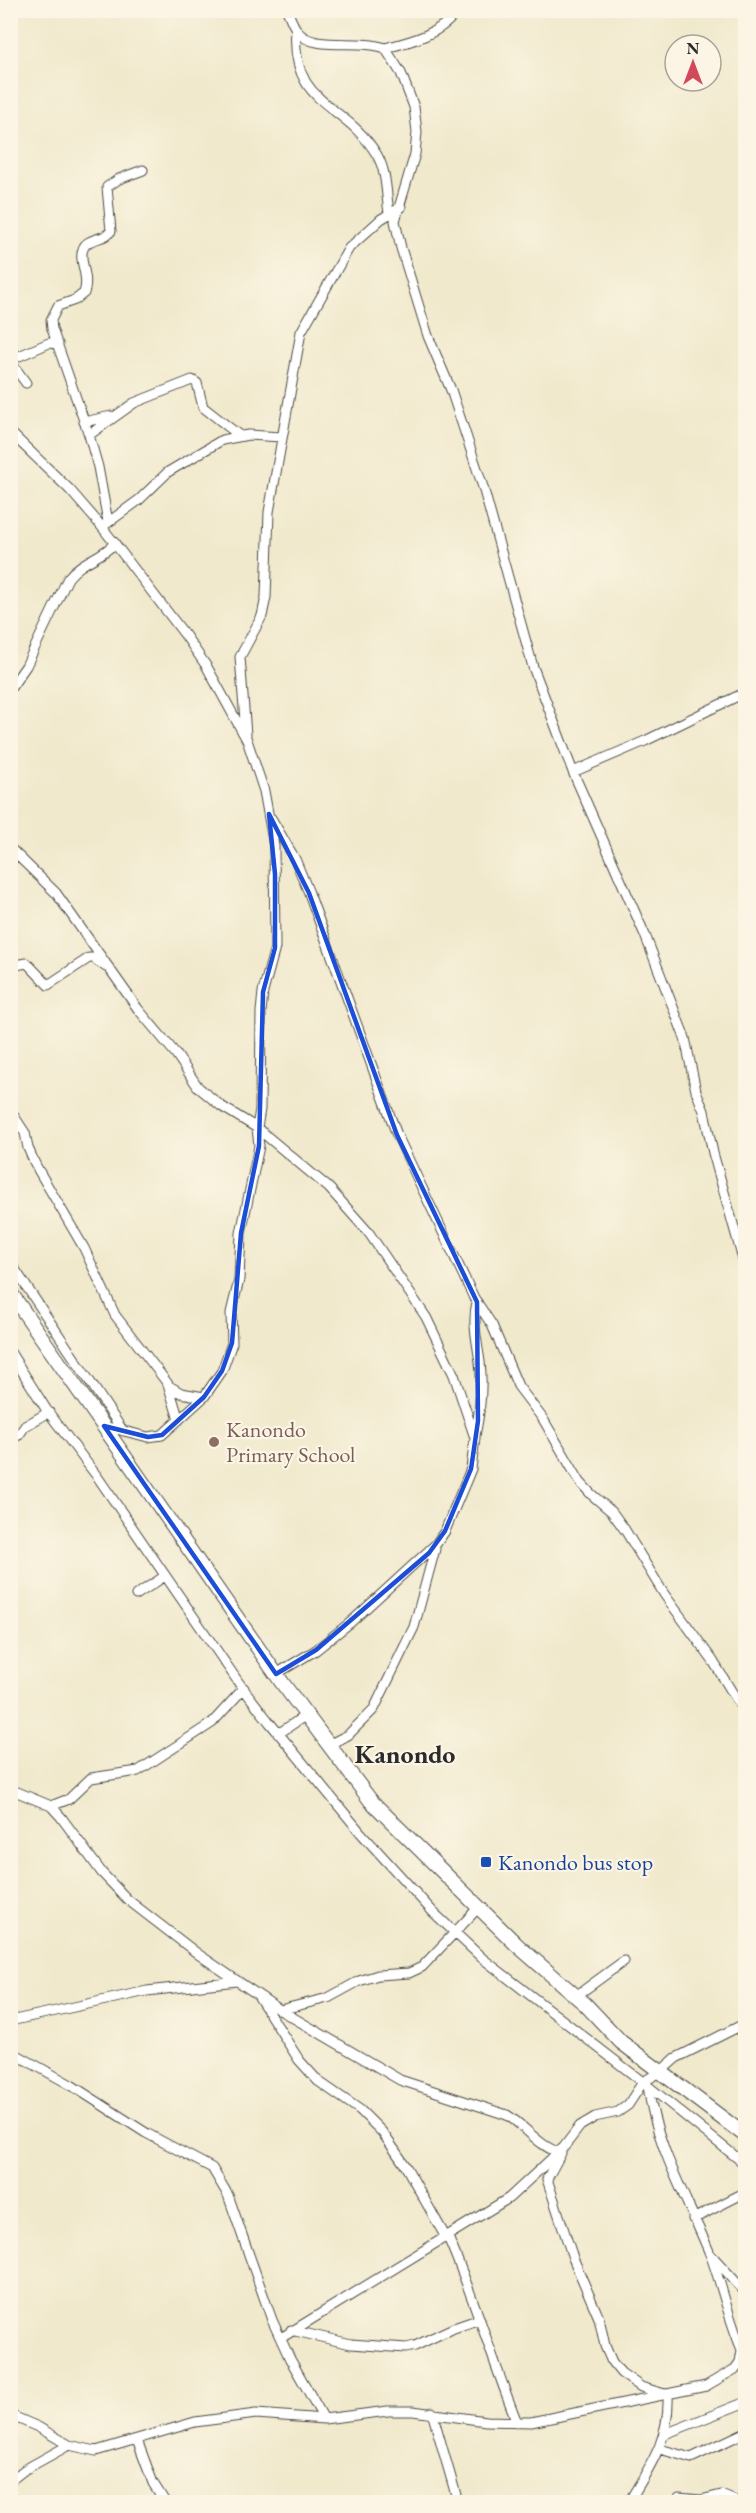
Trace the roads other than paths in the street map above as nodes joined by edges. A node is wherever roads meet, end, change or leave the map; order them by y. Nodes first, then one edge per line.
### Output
1 (287, 10) edge
2 (457, 10) edge
3 (296, 29) junction
4 (385, 48) junction
5 (143, 170) dead end
6 (401, 207) junction
7 (389, 213) junction
8 (58, 344) junction
9 (10, 361) edge
10 (26, 383) dead end
11 (114, 416) junction
12 (84, 422) junction
13 (10, 432) edge
14 (89, 435) junction
15 (240, 436) junction
16 (282, 437) junction
17 (105, 525) junction
18 (115, 543) junction
19 (10, 689) edge
20 (746, 692) edge
21 (247, 741) junction
22 (573, 772) junction
23 (269, 814) junction
24 (10, 848) edge
25 (10, 966) edge
26 (110, 970) junction
27 (10, 1110) edge
28 (257, 1128) junction
29 (10, 1262) edge
30 (746, 1270) edge
31 (10, 1292) edge
32 (477, 1302) junction
33 (10, 1352) edge
34 (168, 1384) junction
35 (204, 1397) junction
36 (49, 1412) junction
37 (179, 1420) junction
38 (104, 1426) junction
39 (123, 1431) junction
40 (475, 1438) junction
41 (10, 1439) edge
42 (436, 1544) junction
43 (165, 1576) junction
44 (136, 1595) dead end
45 (276, 1674) junction
46 (244, 1688) junction
47 (306, 1715) junction
48 (746, 1715) edge
49 (278, 1734) junction
50 (328, 1745) junction
51 (10, 1789) edge
52 (51, 1806) junction
53 (478, 1908) junction
54 (454, 1932) junction
55 (624, 1961) dead end
56 (237, 1980) junction
57 (257, 1994) junction
58 (576, 1996) junction
59 (280, 2010) junction
60 (10, 2021) edge
61 (746, 2023) edge
62 (10, 2051) edge
63 (660, 2072) junction
64 (646, 2084) junction
65 (746, 2136) edge
66 (562, 2149) junction
67 (746, 2165) edge
68 (746, 2192) edge
69 (693, 2219) junction
70 (446, 2235) junction
71 (710, 2254) junction
72 (746, 2293) edge
73 (480, 2319) junction
74 (291, 2330) junction
75 (281, 2338) junction
76 (743, 2347) edge
77 (668, 2395) junction
78 (746, 2403) edge
79 (432, 2412) junction
80 (10, 2415) edge
81 (324, 2419) junction
82 (517, 2422) junction
83 (746, 2432) edge
84 (665, 2434) junction
85 (137, 2440) junction
86 (69, 2445) junction
87 (660, 2449) junction
88 (10, 2481) edge
89 (679, 2498) dead end
90 (746, 2500) edge
91 (165, 2502) edge
92 (458, 2502) edge
93 (629, 2502) edge

1 - 3 street
2 - 4 street
3 - 4 street
3 - 7 street
4 - 6 street
5 - 8 street
6 - 7 street
6 - 22 street
7 - 16 street
8 - 9 street
8 - 12 street
9 - 10 street
11 - 12 street
11 - 14 street
11 - 15 street
12 - 14 street
13 - 17 street
14 - 17 street
15 - 16 street
15 - 17 street
16 - 21 street
17 - 18 street
18 - 19 street
18 - 21 street
20 - 22 street
21 - 23 street
22 - 30 street
23 - 28 street
23 - 32 street
24 - 26 street
25 - 26 street
26 - 28 street
27 - 34 street
28 - 35 street
28 - 40 street
29 - 39 street
31 - 38 highway
32 - 40 street
32 - 48 street
33 - 36 street
34 - 35 street
34 - 37 street
35 - 37 street
36 - 41 street
36 - 43 street
37 - 39 street
38 - 39 street
38 - 45 highway
40 - 42 street
42 - 45 street
42 - 50 street
43 - 44 street
43 - 46 street
45 - 47 highway
46 - 49 street
46 - 52 street
47 - 49 street
47 - 50 highway
49 - 54 street
50 - 53 highway
51 - 52 street
52 - 56 street
53 - 54 street
53 - 58 highway
54 - 59 street
54 - 64 street
55 - 58 street
56 - 57 street
56 - 60 street
57 - 59 street
57 - 70 street
58 - 63 highway
59 - 66 street
61 - 63 street
62 - 75 street
63 - 64 street
63 - 65 highway
64 - 66 street
64 - 67 street
64 - 69 street
66 - 70 street
66 - 77 street
68 - 69 street
69 - 71 street
70 - 73 street
70 - 74 street
71 - 72 street
71 - 76 street
73 - 74 street
73 - 82 street
74 - 75 street
75 - 81 street
76 - 77 street
77 - 82 street
77 - 84 street
78 - 84 street
79 - 81 street
79 - 82 street
79 - 92 street
80 - 86 street
81 - 85 street
83 - 87 street
84 - 87 street
85 - 86 street
85 - 91 street
86 - 88 street
87 - 93 street
89 - 90 street

